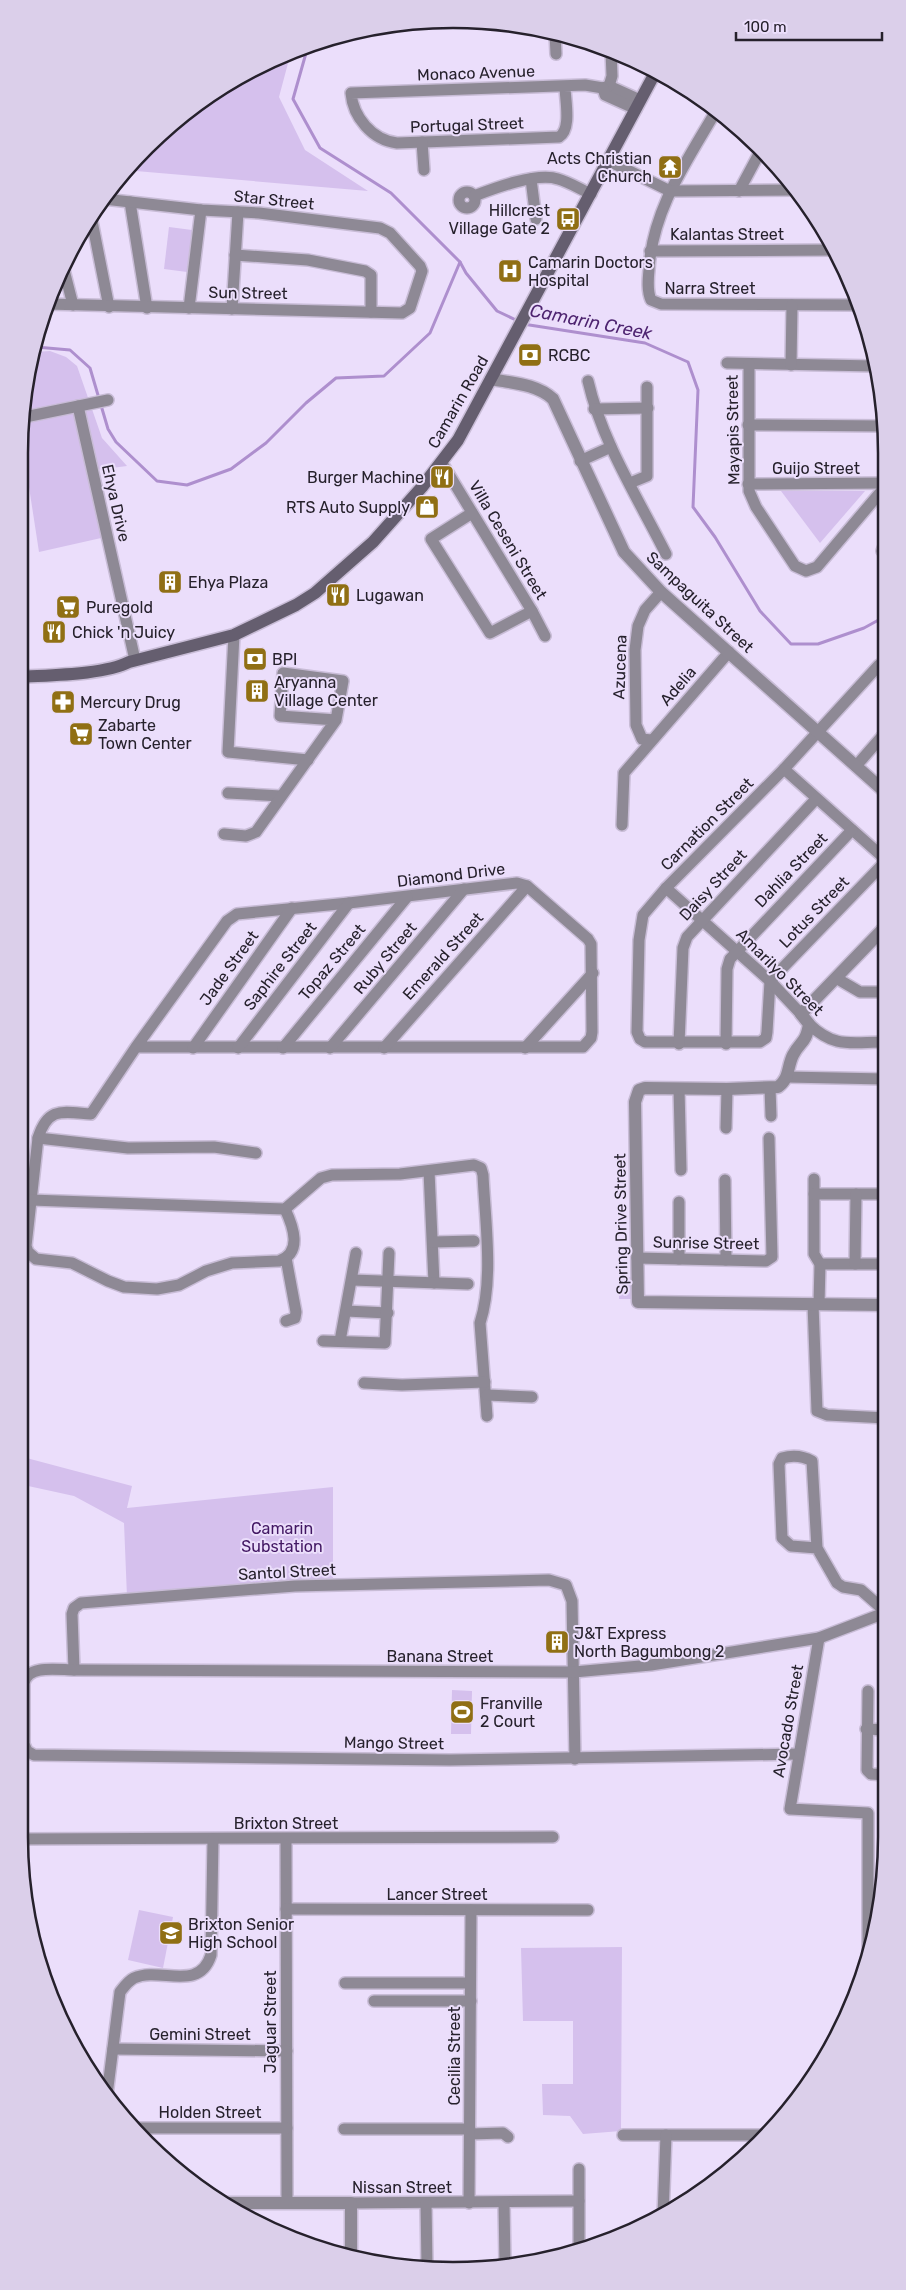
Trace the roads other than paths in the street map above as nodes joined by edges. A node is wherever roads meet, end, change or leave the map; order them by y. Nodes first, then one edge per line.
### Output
1 (555, 40) edge
2 (556, 54) dead end
3 (611, 58) edge
4 (653, 78) edge
5 (565, 86) junction
6 (606, 87) junction
7 (351, 93) joint
8 (638, 105) junction
9 (713, 116) edge
10 (422, 142) junction
11 (757, 155) edge
12 (609, 161) junction
13 (424, 170) dead end
14 (531, 179) junction
15 (788, 190) edge
16 (670, 191) junction
17 (739, 191) junction
18 (591, 194) junction
19 (474, 196) dead end
20 (111, 200) edge
21 (130, 202) junction
22 (201, 210) junction
23 (238, 212) junction
24 (536, 219) dead end
25 (93, 227) edge
26 (827, 250) edge
27 (650, 251) junction
28 (235, 255) junction
29 (422, 271) joint
30 (66, 277) edge
31 (54, 305) edge
32 (792, 305) junction
33 (852, 305) edge
34 (73, 306) junction
35 (108, 307) junction
36 (147, 308) junction
37 (189, 308) junction
38 (232, 309) junction
39 (371, 312) junction
40 (726, 363) dead end
41 (749, 364) junction
42 (791, 364) junction
43 (869, 366) edge
44 (491, 379) junction
45 (588, 381) dead end
46 (647, 387) dead end
47 (108, 400) dead end
48 (83, 405) junction
49 (648, 408) junction
50 (594, 409) junction
51 (29, 416) edge
52 (748, 425) junction
53 (878, 426) edge
54 (611, 447) junction
55 (580, 461) junction
56 (442, 463) junction
57 (630, 483) junction
58 (748, 484) junction
59 (878, 484) edge
60 (878, 495) edge
61 (472, 513) junction
62 (666, 554) dead end
63 (661, 592) junction
64 (532, 611) junction
65 (234, 635) junction
66 (545, 636) dead end
67 (729, 652) junction
68 (132, 661) junction
69 (878, 666) edge
70 (28, 671) edge
71 (28, 676) edge
72 (336, 720) junction
73 (818, 732) junction
74 (651, 740) junction
75 (878, 741) edge
76 (308, 760) junction
77 (856, 766) junction
78 (784, 769) junction
79 (878, 786) edge
80 (228, 793) dead end
81 (281, 796) junction
82 (816, 799) junction
83 (622, 825) dead end
84 (852, 830) junction
85 (224, 834) dead end
86 (878, 854) edge
87 (878, 868) edge
88 (527, 886) junction
89 (666, 888) junction
90 (464, 889) junction
91 (407, 897) junction
92 (349, 903) junction
93 (292, 908) junction
94 (703, 920) junction
95 (878, 934) edge
96 (736, 950) junction
97 (592, 973) junction
98 (836, 978) junction
99 (770, 981) junction
100 (878, 992) edge
101 (805, 1019) junction
102 (878, 1042) edge
103 (679, 1044) junction
104 (726, 1044) junction
105 (136, 1047) junction
106 (193, 1048) junction
107 (238, 1048) junction
108 (282, 1048) junction
109 (330, 1048) junction
110 (384, 1048) junction
111 (525, 1048) junction
112 (787, 1077) junction
113 (878, 1079) edge
114 (770, 1088) junction
115 (679, 1089) junction
116 (728, 1089) junction
117 (771, 1116) dead end
118 (726, 1128) dead end
119 (38, 1138) junction
120 (769, 1138) dead end
121 (256, 1153) dead end
122 (681, 1170) dead end
123 (429, 1171) junction
124 (814, 1179) dead end
125 (725, 1180) dead end
126 (814, 1194) junction
127 (856, 1194) junction
128 (878, 1194) edge
129 (28, 1199) edge
130 (31, 1200) junction
131 (679, 1202) dead end
132 (285, 1209) junction
133 (28, 1228) edge
134 (474, 1241) dead end
135 (433, 1242) junction
136 (28, 1250) edge
137 (356, 1253) dead end
138 (389, 1253) dead end
139 (286, 1258) junction
140 (638, 1258) junction
141 (679, 1259) junction
142 (726, 1260) junction
143 (820, 1264) junction
144 (855, 1264) junction
145 (878, 1264) edge
146 (352, 1280) junction
147 (389, 1282) junction
148 (434, 1283) junction
149 (468, 1284) dead end
150 (816, 1304) junction
151 (878, 1305) edge
152 (346, 1311) junction
153 (388, 1313) junction
154 (286, 1321) dead end
155 (323, 1341) dead end
156 (340, 1341) junction
157 (485, 1382) junction
158 (364, 1383) dead end
159 (487, 1395) junction
160 (532, 1397) dead end
161 (487, 1416) dead end
162 (878, 1418) edge
163 (818, 1548) junction
164 (878, 1605) edge
165 (878, 1615) edge
166 (819, 1638) junction
167 (74, 1670) junction
168 (574, 1672) junction
169 (28, 1675) edge
170 (868, 1691) dead end
171 (866, 1729) junction
172 (878, 1730) edge
173 (28, 1752) edge
174 (799, 1754) junction
175 (575, 1759) junction
176 (878, 1775) edge
177 (553, 1837) dead end
178 (28, 1839) edge
179 (213, 1839) junction
180 (286, 1839) junction
181 (286, 1909) junction
182 (471, 1910) junction
183 (588, 1910) dead end
184 (868, 1929) edge
185 (345, 1983) dead end
186 (470, 1983) junction
187 (471, 2000) junction
188 (374, 2001) dead end
189 (113, 2049) junction
190 (287, 2051) junction
191 (107, 2085) edge
192 (142, 2128) edge
193 (287, 2128) junction
194 (344, 2129) dead end
195 (470, 2131) junction
196 (666, 2135) junction
197 (757, 2135) edge
198 (622, 2136) dead end
199 (508, 2137) dead end
200 (580, 2170) dead end
201 (579, 2201) junction
202 (504, 2202) junction
203 (351, 2203) junction
204 (426, 2203) junction
205 (469, 2203) junction
206 (238, 2204) edge
207 (287, 2204) junction
208 (663, 2206) edge
209 (580, 2243) edge
210 (351, 2250) edge
211 (505, 2259) edge
212 (427, 2262) edge

1 - 2 street
3 - 6 street
4 - 8 main road, Camarin Road
5 - 6 street, Monaco Avenue
5 - 7 street, Monaco Avenue
5 - 10 street, Portugal Street
6 - 8 street, Monaco Avenue
7 - 10 street, Portugal Street
8 - 12 main road, Camarin Road
9 - 16 street, Narra Street
10 - 13 street
11 - 17 street
12 - 16 street
12 - 18 main road, Camarin Road
14 - 18 street
14 - 19 street
14 - 24 street
15 - 17 street
16 - 17 street
16 - 27 street, Narra Street
18 - 44 main road, Camarin Road
20 - 21 street, Star Street
21 - 22 street, Star Street
21 - 36 street
22 - 23 street, Star Street
22 - 37 street
23 - 28 street
23 - 29 street, Star Street
25 - 35 street
26 - 27 street, Kalantas Street
27 - 32 street, Narra Street
28 - 38 street
28 - 39 street
29 - 39 street, Sun Street
30 - 34 street
31 - 34 street, Sun Street
32 - 33 street, Narra Street
32 - 42 street
34 - 35 street, Sun Street
35 - 36 street, Sun Street
36 - 37 street, Sun Street
37 - 38 street, Sun Street
38 - 39 street, Sun Street
40 - 41 street
41 - 42 street
41 - 52 street, Mayapis Street
42 - 43 street
44 - 55 street, Sampaguita Street
44 - 56 main road, Camarin Road
45 - 50 street
46 - 49 street
47 - 48 street
48 - 51 street
48 - 68 street, Ehya Drive
49 - 50 street
49 - 57 street
50 - 54 street
52 - 53 street
52 - 58 street, Mayapis Street
54 - 55 street
54 - 57 street
55 - 63 street, Sampaguita Street
56 - 61 street, Villa Ceseni Street
56 - 65 main road, Camarin Road
57 - 62 street
58 - 59 street, Guijo Street
58 - 60 street, Mayapis Street
61 - 64 street, Villa Ceseni Street
61 - 64 street
63 - 67 street, Sampaguita Street
63 - 74 street, Azucena
64 - 66 street, Villa Ceseni Street
65 - 68 main road, Camarin Road
65 - 76 street
67 - 73 street, Sampaguita Street
67 - 74 street, Adelia
68 - 70 main road, Camarin Road
68 - 71 main road, Camarin Road
69 - 73 street, Carnation Street
72 - 72 street
72 - 76 street
73 - 77 street, Sampaguita Street
73 - 78 street, Carnation Street
74 - 83 street, Adelia
75 - 77 street
76 - 81 street
77 - 79 street, Sampaguita Street
78 - 82 street
78 - 89 street, Carnation Street
80 - 81 street
81 - 85 street
82 - 84 street
82 - 94 street, Daisy Street
84 - 86 street
84 - 96 street, Dahlia Street
87 - 99 street, Lotus Street
88 - 90 street, Diamond Drive
88 - 97 street, Diamond Drive
88 - 110 street, Emerald Street
89 - 94 street, Amarilyo Street
89 - 103 street, Carnation Street
90 - 91 street, Diamond Drive
90 - 109 street, Ruby Street
91 - 92 street, Diamond Drive
91 - 108 street, Topaz Street
92 - 93 street, Diamond Drive
92 - 107 street, Saphire Street
93 - 105 street, Diamond Drive
93 - 106 street, Jade Street
94 - 96 street, Amarilyo Street
94 - 103 street, Daisy Street
95 - 98 street
96 - 99 street, Amarilyo Street
96 - 104 street, Dahlia Street
97 - 111 street
97 - 111 street, Diamond Drive
98 - 100 street
98 - 101 street
99 - 101 street, Amarilyo Street
99 - 104 street
101 - 102 street, Amarilyo Street
101 - 112 street
103 - 104 street
105 - 106 street, Diamond Drive
105 - 119 street
106 - 107 street, Diamond Drive
107 - 108 street, Diamond Drive
108 - 109 street, Diamond Drive
109 - 110 street, Diamond Drive
110 - 111 street, Diamond Drive
112 - 113 street
112 - 114 street
114 - 116 street, Spring Drive Street
114 - 117 street
115 - 116 street, Spring Drive Street
115 - 122 street
115 - 140 street, Spring Drive Street
116 - 118 street
119 - 121 street
119 - 130 street
120 - 142 street, Sunrise Street
123 - 132 street
123 - 135 street
123 - 157 street
124 - 126 street
125 - 142 street
126 - 127 street
126 - 143 street
127 - 128 street
127 - 144 street
129 - 130 street
130 - 132 street
130 - 133 street
131 - 141 street
132 - 139 street
134 - 135 street
135 - 148 street
136 - 139 street
137 - 146 street
138 - 147 street
139 - 154 street
140 - 141 street, Sunrise Street
140 - 150 street, Spring Drive Street
141 - 142 street, Sunrise Street
143 - 144 street
143 - 150 street
144 - 145 street
146 - 147 street
146 - 152 street
147 - 148 street
147 - 153 street
148 - 149 street
150 - 151 street, Spring Drive Street
150 - 162 street
152 - 153 street
152 - 156 street
153 - 156 street
155 - 156 street
157 - 158 street
157 - 159 street
159 - 160 street
159 - 161 street
163 - 163 street
163 - 164 street
165 - 166 street, Banana Street
166 - 168 street, Banana Street
166 - 174 street, Avocado Street
167 - 168 street, Banana Street
167 - 168 street, Santol Street
167 - 169 street, Banana Street
168 - 175 street
170 - 171 street
171 - 172 street
171 - 176 street
173 - 175 street, Mango Street
174 - 175 street, Mango Street
174 - 184 street, Avocado Street
177 - 180 street, Brixton Street
178 - 179 street, Brixton Street
179 - 180 street, Brixton Street
179 - 189 street
180 - 181 street, Jaguar Street
181 - 182 street, Lancer Street
181 - 190 street, Jaguar Street
182 - 183 street, Lancer Street
182 - 186 street, Cecilia Street
185 - 186 street
186 - 187 street, Cecilia Street
187 - 188 street
187 - 195 street, Cecilia Street
189 - 190 street, Gemini Street
189 - 191 street
190 - 193 street, Jaguar Street
192 - 193 street, Holden Street
193 - 207 street, Jaguar Street
194 - 195 street
195 - 199 street
195 - 205 street, Cecilia Street
196 - 197 street
196 - 198 street
196 - 208 street
200 - 201 street
201 - 202 street, Nissan Street
201 - 209 street
202 - 205 street, Nissan Street
202 - 211 street
203 - 204 street, Nissan Street
203 - 207 street, Nissan Street
203 - 210 street
204 - 205 street, Nissan Street
204 - 212 street
206 - 207 street, Nissan Street

